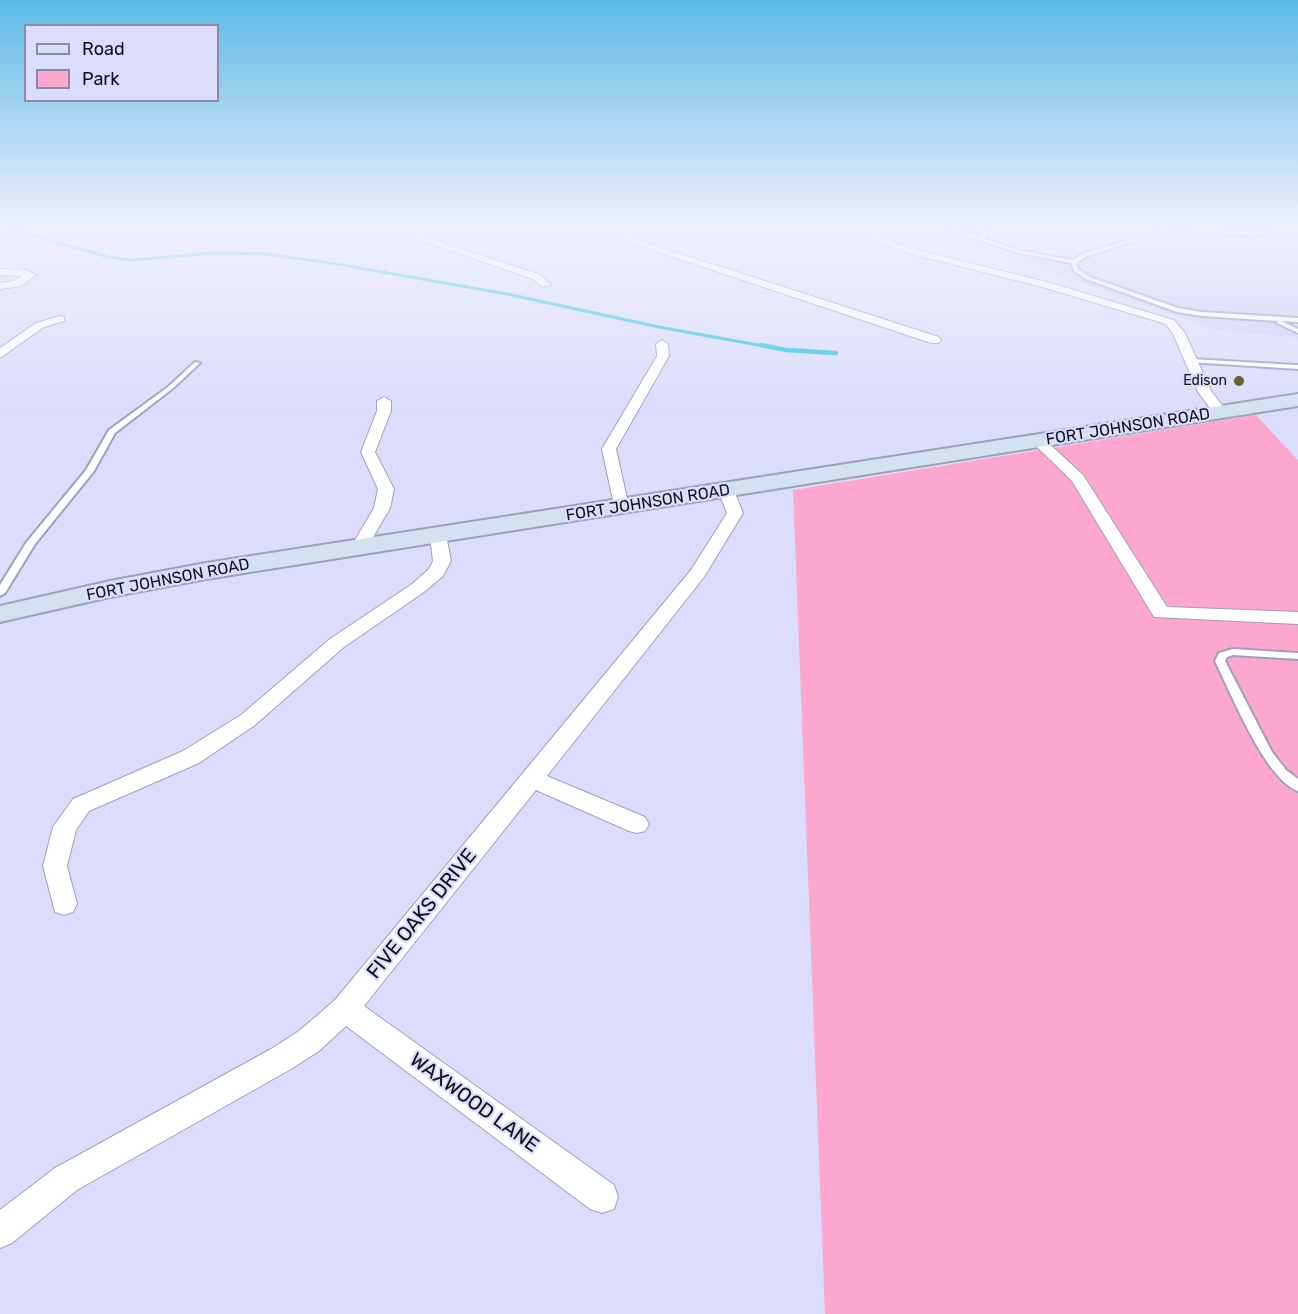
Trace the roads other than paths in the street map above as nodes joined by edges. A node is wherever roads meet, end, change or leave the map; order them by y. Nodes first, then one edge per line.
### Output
1 (783, 290) edge
2 (1066, 290) edge
3 (1122, 290) edge
4 (60, 319) dead end
5 (1271, 319) junction
6 (1298, 320) edge
7 (1298, 331) edge
8 (935, 340) dead end
9 (662, 344) dead end
10 (0, 354) edge
11 (1191, 361) junction
12 (196, 363) dead end
13 (1296, 368) dead end
14 (1298, 400) edge
15 (384, 401) dead end
16 (1221, 413) junction
17 (1038, 441) junction
18 (726, 491) junction
19 (621, 507) junction
20 (438, 535) junction
21 (359, 547) junction
22 (0, 594) edge
23 (0, 614) edge
24 (1298, 618) edge
25 (1298, 656) edge
26 (530, 778) junction
27 (1298, 786) edge
28 (637, 824) dead end
29 (64, 904) dead end
30 (345, 1009) junction
31 (602, 1197) dead end
32 (0, 1231) edge

1 - 8 street
2 - 11 street
3 - 5 lane
4 - 10 street
5 - 6 lane
5 - 7 lane
9 - 19 street
11 - 13 lane
11 - 16 street
12 - 22 lane
14 - 16 main road, FORT JOHNSON ROAD
15 - 21 street
16 - 17 main road, FORT JOHNSON ROAD
17 - 18 main road, FORT JOHNSON ROAD
17 - 24 street
18 - 19 main road, FORT JOHNSON ROAD
18 - 26 street, FIVE OAKS DRIVE
19 - 20 main road, FORT JOHNSON ROAD
20 - 21 main road, FORT JOHNSON ROAD
20 - 29 street
21 - 23 main road, FORT JOHNSON ROAD
25 - 27 lane
26 - 28 street
26 - 30 street, FIVE OAKS DRIVE
30 - 31 street, WAXWOOD LANE
30 - 32 street, FIVE OAKS DRIVE

